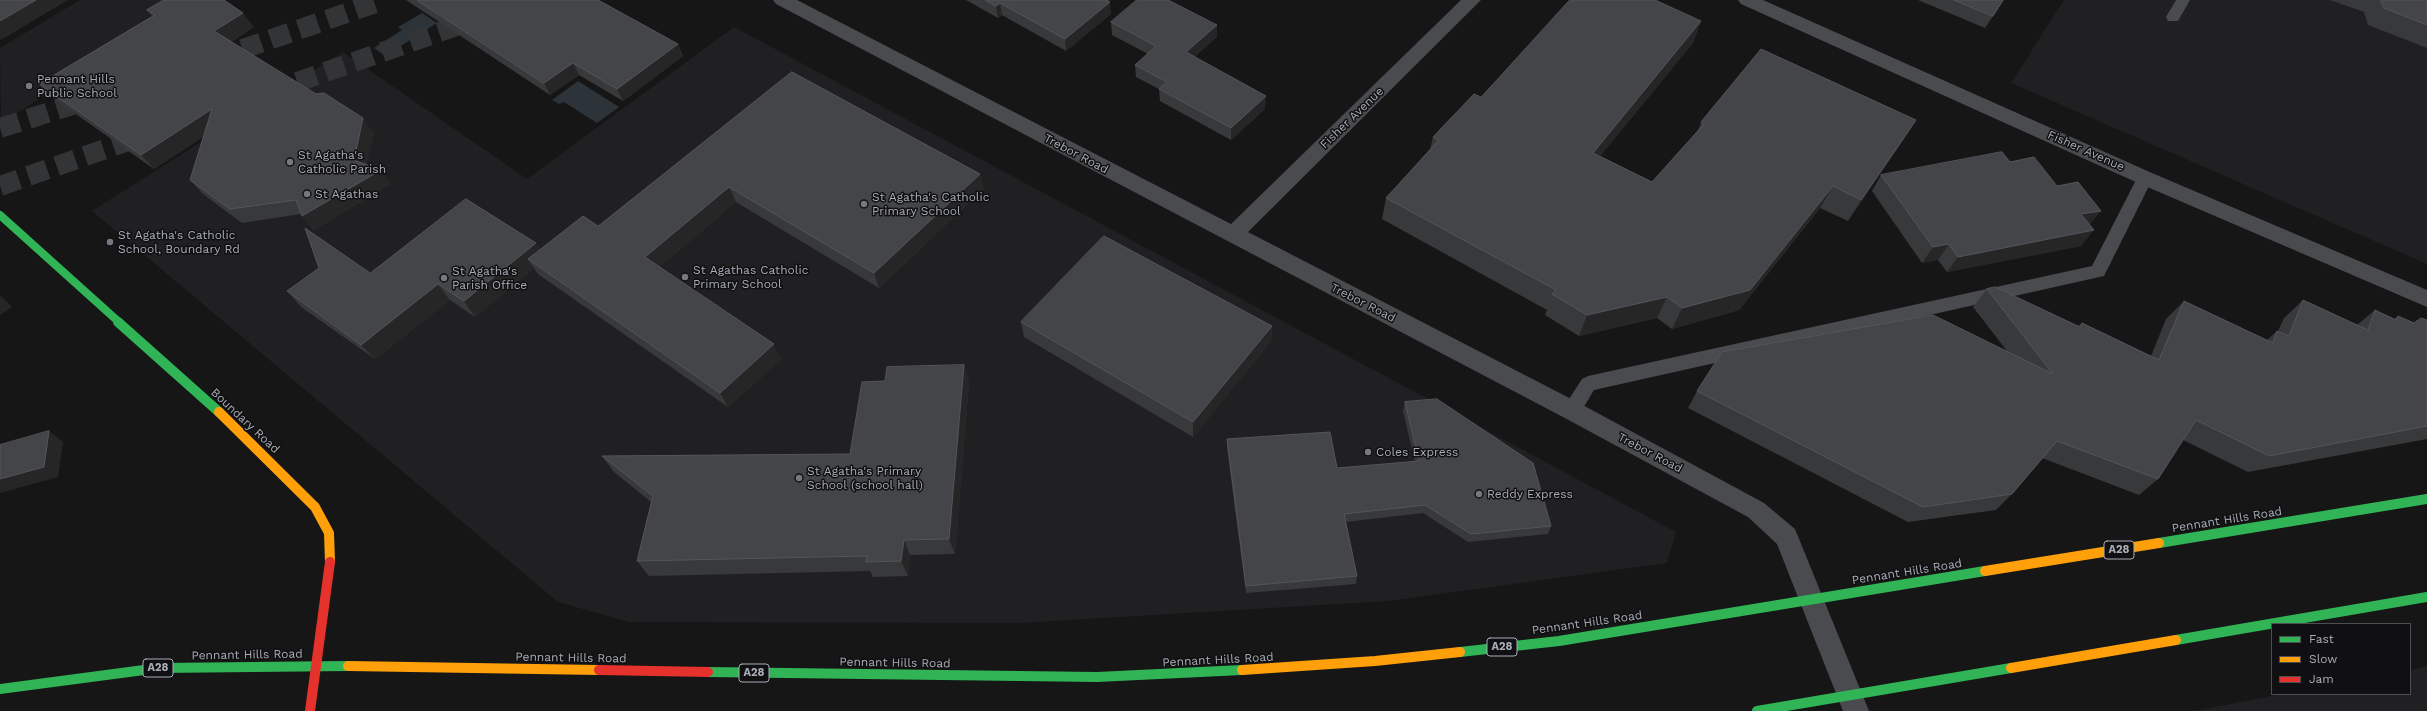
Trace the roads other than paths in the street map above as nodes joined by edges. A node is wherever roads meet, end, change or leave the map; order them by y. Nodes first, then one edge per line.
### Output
1 (782, 0) edge
2 (1472, 0) edge
3 (1747, 0) edge
4 (2183, 0) edge
5 (2173, 17) dead end
6 (2145, 178) junction
7 (0, 215) edge
8 (1232, 235) junction
9 (2427, 299) edge
10 (1571, 410) junction
11 (2427, 499) edge
12 (2427, 597) edge
13 (1811, 600) junction
14 (2288, 623) edge
15 (2271, 626) edge
16 (317, 666) junction
17 (0, 689) edge
18 (1853, 704) edge
19 (310, 711) edge
20 (1757, 711) edge

1 - 8 street, Trebor Road
2 - 8 street, Fisher Avenue
3 - 6 street, Fisher Avenue
4 - 5 lane
6 - 9 street, Fisher Avenue
6 - 10 lane
7 - 16 main road, Boundary Road
8 - 10 street, Trebor Road
10 - 13 street, Trebor Road
11 - 13 main road, Pennant Hills Road / A28
12 - 14 main road
13 - 16 main road, Pennant Hills Road / A28
13 - 18 street, Trebor Road
15 - 18 main road
16 - 17 main road, Pennant Hills Road / A28
16 - 19 main road, Boundary Road
18 - 20 main road

